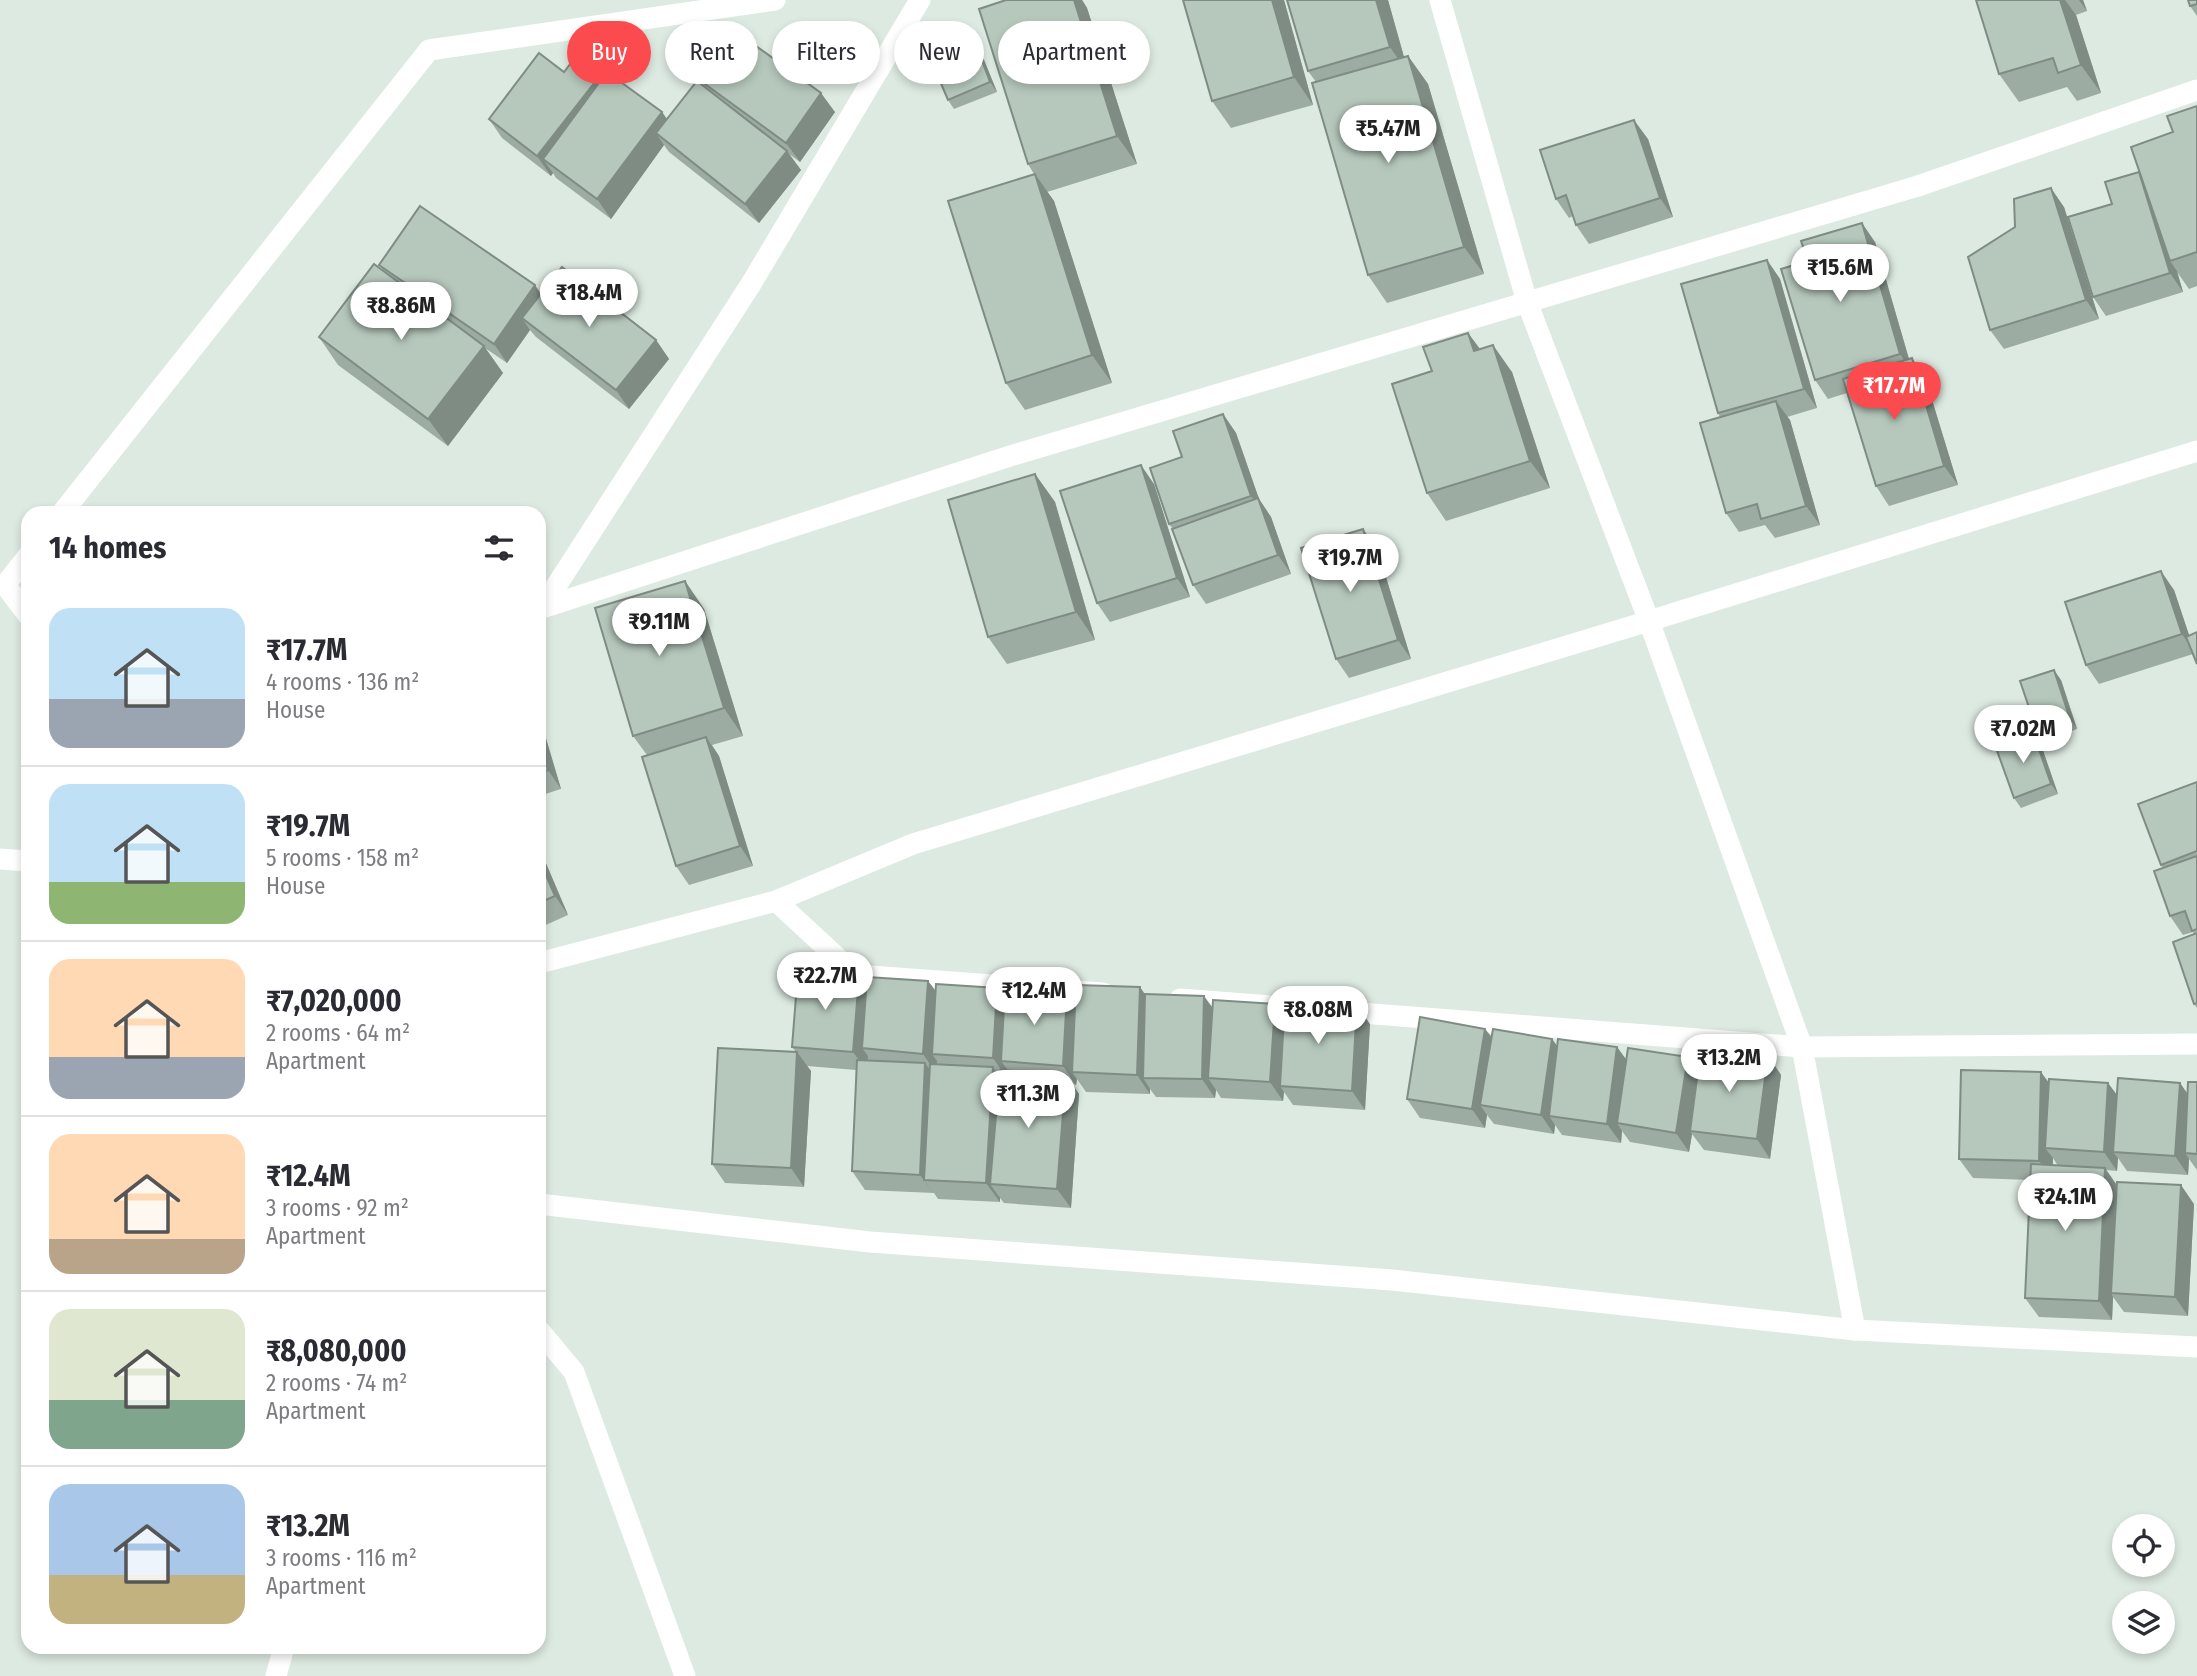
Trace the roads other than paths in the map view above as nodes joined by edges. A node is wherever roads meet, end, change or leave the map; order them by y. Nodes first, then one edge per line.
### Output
1 (775, 0) edge
2 (920, 0) edge
3 (1440, 0) edge
4 (2197, 90) edge
5 (1527, 302) junction
6 (2197, 451) edge
7 (68, 506) edge
8 (21, 563) edge
9 (1, 584) edge
10 (546, 600) edge
11 (546, 606) edge
12 (21, 607) edge
13 (1649, 621) junction
14 (0, 859) edge
15 (21, 860) edge
16 (776, 901) junction
17 (546, 961) edge
18 (1120, 995) edge
19 (1162, 998) edge
20 (2197, 1044) edge
21 (1802, 1047) junction
22 (546, 1205) edge
23 (1855, 1329) junction
24 (546, 1339) edge
25 (2197, 1347) edge
26 (282, 1654) edge
27 (276, 1676) edge
28 (685, 1676) edge

1 - 7 street
2 - 10 street
3 - 5 street
4 - 5 street
5 - 11 street
5 - 13 street
6 - 13 street
8 - 9 street
9 - 12 street
13 - 16 street
13 - 21 street
14 - 15 street
16 - 17 street
16 - 18 street
19 - 21 street
20 - 21 street
21 - 23 street
22 - 23 street
23 - 25 street
24 - 28 street
26 - 27 street

